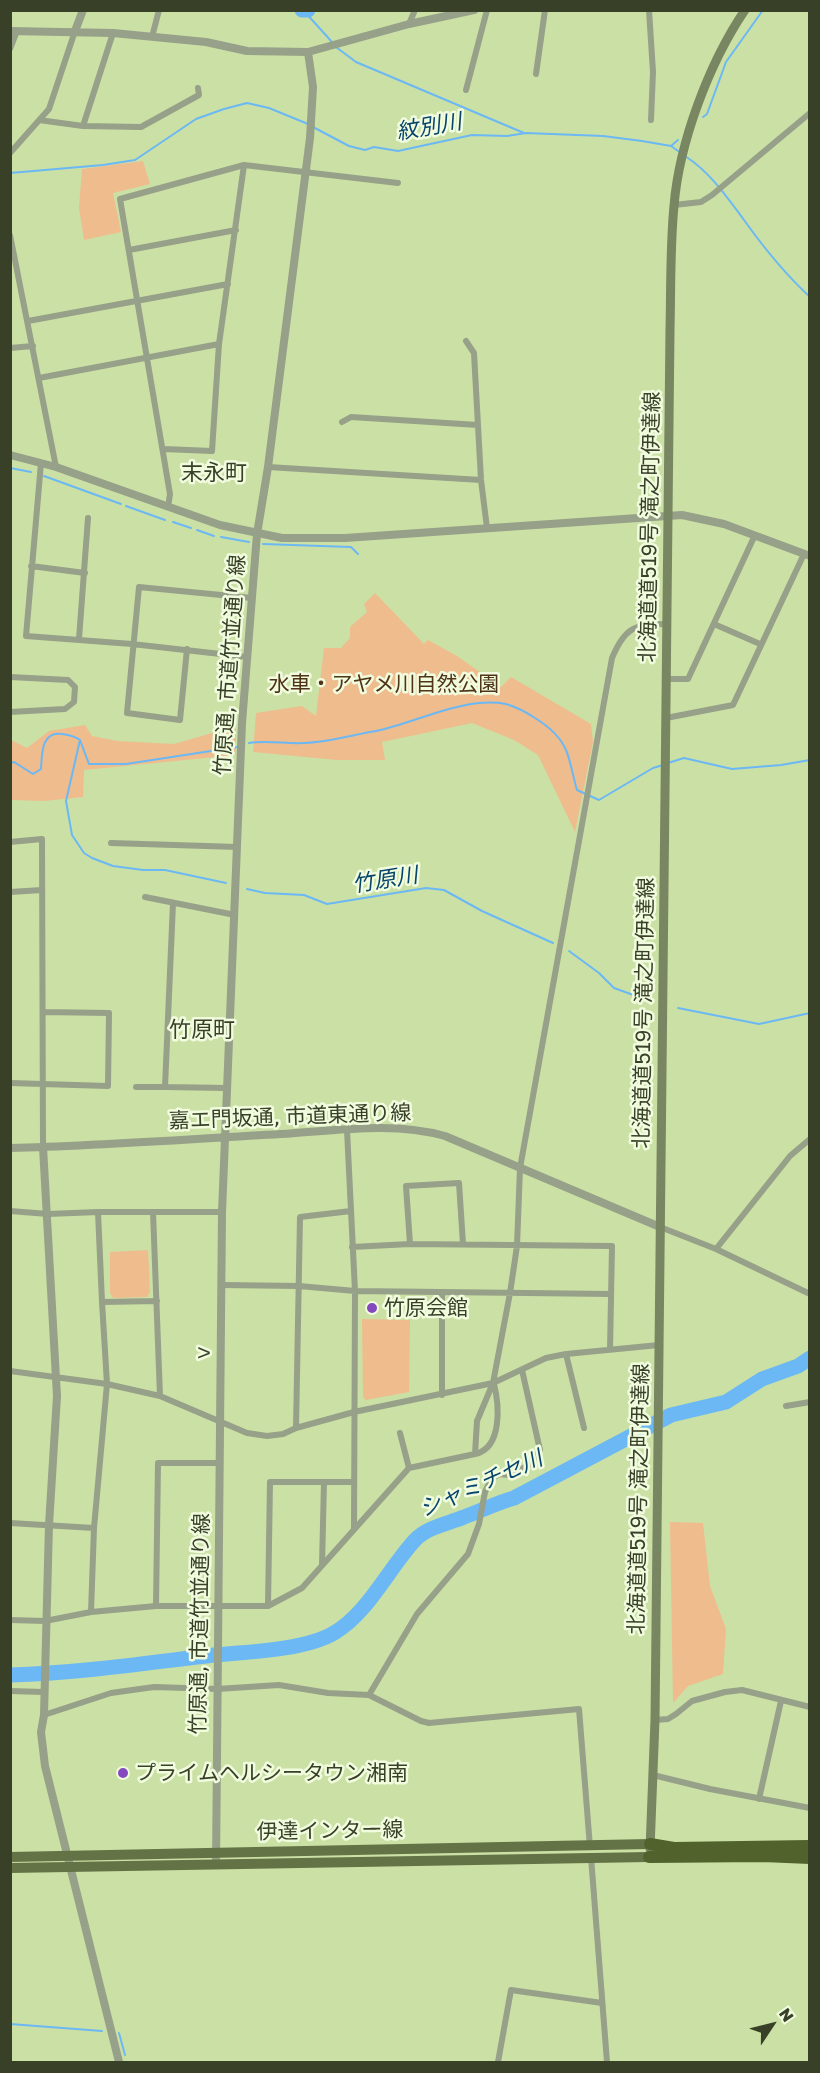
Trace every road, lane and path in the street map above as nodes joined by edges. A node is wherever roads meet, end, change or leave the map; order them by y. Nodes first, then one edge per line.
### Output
1 (83, 10) edge
2 (159, 10) edge
3 (415, 10) edge
4 (474, 10) edge
5 (487, 10) edge
6 (545, 10) edge
7 (649, 10) edge
8 (745, 10) edge
9 (409, 24) junction
10 (14, 31) edge
11 (75, 31) junction
12 (113, 33) junction
13 (153, 37) junction
14 (10, 49) edge
15 (308, 52) junction
16 (536, 74) dead end
17 (198, 88) dead end
18 (466, 90) dead end
19 (810, 113) edge
20 (39, 120) junction
21 (651, 120) dead end
22 (83, 126) junction
23 (11, 152) edge
24 (244, 165) junction
25 (306, 171) junction
26 (398, 183) dead end
27 (674, 205) junction
28 (236, 230) junction
29 (10, 235) edge
30 (129, 250) junction
31 (228, 284) junction
32 (138, 300) junction
33 (28, 321) junction
34 (466, 341) dead end
35 (219, 344) junction
36 (33, 346) junction
37 (10, 348) edge
38 (147, 357) junction
39 (39, 378) junction
40 (342, 422) dead end
41 (478, 425) junction
42 (163, 449) junction
43 (10, 454) edge
44 (41, 463) junction
45 (56, 467) junction
46 (268, 467) junction
47 (482, 480) junction
48 (168, 507) junction
49 (668, 515) junction
50 (88, 518) dead end
51 (487, 528) junction
52 (257, 534) junction
53 (755, 535) junction
54 (807, 555) edge
55 (31, 566) junction
56 (85, 573) junction
57 (252, 598) junction
58 (667, 624) junction
59 (714, 624) junction
60 (79, 639) junction
61 (132, 644) junction
62 (760, 644) junction
63 (187, 649) junction
64 (247, 657) junction
65 (10, 677) edge
66 (666, 679) junction
67 (10, 712) edge
68 (666, 718) junction
69 (10, 842) edge
70 (111, 843) dead end
71 (237, 848) junction
72 (42, 890) junction
73 (10, 892) edge
74 (145, 897) dead end
75 (173, 903) junction
76 (235, 915) junction
77 (43, 1012) junction
78 (10, 1083) edge
79 (44, 1084) junction
80 (136, 1087) dead end
81 (165, 1087) junction
82 (226, 1088) junction
83 (347, 1130) junction
84 (224, 1137) junction
85 (810, 1140) edge
86 (43, 1147) junction
87 (10, 1148) edge
88 (520, 1168) junction
89 (10, 1211) edge
90 (351, 1211) junction
91 (98, 1212) junction
92 (153, 1212) junction
93 (222, 1212) junction
94 (48, 1214) junction
95 (660, 1227) junction
96 (410, 1244) junction
97 (464, 1244) junction
98 (517, 1245) junction
99 (352, 1247) junction
100 (716, 1249) junction
101 (222, 1285) junction
102 (299, 1286) junction
103 (355, 1291) junction
104 (442, 1292) junction
105 (510, 1293) junction
106 (611, 1294) junction
107 (810, 1294) edge
108 (157, 1301) junction
109 (102, 1302) junction
110 (659, 1346) junction
111 (610, 1349) junction
112 (566, 1354) junction
113 (522, 1370) junction
114 (10, 1371) edge
115 (56, 1376) junction
116 (493, 1383) junction
117 (107, 1384) junction
118 (441, 1395) junction
119 (160, 1396) junction
120 (810, 1402) edge
121 (786, 1406) dead end
122 (354, 1412) junction
123 (220, 1421) junction
124 (296, 1428) junction
125 (584, 1428) dead end
126 (400, 1433) dead end
127 (475, 1454) junction
128 (220, 1463) junction
129 (410, 1468) junction
130 (324, 1482) junction
131 (354, 1482) junction
132 (10, 1523) edge
133 (49, 1525) junction
134 (94, 1528) junction
135 (354, 1529) junction
136 (322, 1566) junction
137 (156, 1605) junction
138 (268, 1606) junction
139 (219, 1607) junction
140 (91, 1612) junction
141 (10, 1620) edge
142 (45, 1621) junction
143 (43, 1689) junction
144 (217, 1689) junction
145 (10, 1691) edge
146 (369, 1695) junction
147 (781, 1701) junction
148 (810, 1707) edge
149 (44, 1715) junction
150 (655, 1720) junction
151 (653, 1775) junction
152 (759, 1800) junction
153 (810, 1808) edge
154 (810, 1846) edge
155 (590, 1851) junction
156 (650, 1851) junction
157 (10, 1857) edge
158 (216, 1858) junction
159 (810, 1858) edge
160 (70, 1861) junction
161 (10, 1868) edge
162 (602, 2003) junction
163 (119, 2062) edge
164 (498, 2062) edge
165 (607, 2062) edge

1 - 11 street
2 - 13 street
3 - 9 street
4 - 9 street
5 - 18 street
6 - 16 street
7 - 21 street
8 - 27 main road, 北海道道519号 滝之町伊達線
9 - 15 street
10 - 11 street
10 - 14 street
11 - 12 street
11 - 20 street
12 - 13 street
12 - 22 street
13 - 15 street
15 - 25 street, 竹原通, 市道竹並通り線
17 - 22 street
19 - 27 street
20 - 22 street
20 - 23 street
24 - 25 street
24 - 28 street
24 - 30 street
25 - 26 street
25 - 46 street, 竹原通, 市道竹並通り線
27 - 49 main road, 北海道道519号 滝之町伊達線
28 - 30 street
28 - 31 street
29 - 33 street
30 - 32 street
31 - 32 street
31 - 35 street
32 - 33 street
32 - 38 street
33 - 36 street
34 - 41 street
35 - 38 street
35 - 42 street
36 - 37 street
36 - 39 street
38 - 39 street
38 - 42 street
39 - 45 street
40 - 41 street
41 - 47 street
42 - 48 street
43 - 44 street
44 - 45 street
44 - 55 street
45 - 48 street
46 - 47 street
46 - 52 street, 竹原通, 市道竹並通り線
47 - 51 street
48 - 52 street
49 - 51 street
49 - 53 street
49 - 58 main road, 北海道道519号 滝之町伊達線
50 - 56 street
51 - 52 street
52 - 57 street, 竹原通, 市道竹並通り線
53 - 54 street
53 - 59 street
54 - 62 street
55 - 56 street
55 - 60 street
56 - 60 street
57 - 61 street
57 - 64 street, 竹原通, 市道竹並通り線
58 - 66 main road, 北海道道519号 滝之町伊達線
58 - 88 street
59 - 62 street
59 - 66 street
60 - 61 street
61 - 63 street
61 - 63 street
62 - 68 street
63 - 64 street
64 - 71 street, 竹原通, 市道竹並通り線
65 - 67 street
66 - 68 main road, 北海道道519号 滝之町伊達線
68 - 95 main road, 北海道道519号 滝之町伊達線
69 - 72 street
70 - 71 street
71 - 76 street, 竹原通, 市道竹並通り線
72 - 73 street
72 - 77 street
74 - 75 street
75 - 76 street
75 - 81 street
76 - 82 street, 竹原通, 市道竹並通り線
77 - 79 street
77 - 79 street
78 - 79 street
79 - 86 street
80 - 81 street
81 - 82 street
82 - 84 street, 竹原通, 市道竹並通り線
83 - 84 street, 嘉エ門坂通, 市道東通り線
83 - 88 street, 嘉エ門坂通, 市道東通り線
83 - 90 street
84 - 86 street, 嘉エ門坂通, 市道東通り線
84 - 93 street, 竹原通, 市道竹並通り線
85 - 100 street
86 - 87 street, 嘉エ門坂通, 市道東通り線
86 - 94 street
88 - 95 street, 嘉エ門坂通, 市道東通り線
88 - 98 street
89 - 94 street
90 - 99 street
90 - 102 street
91 - 92 street
91 - 94 street
91 - 109 street
92 - 93 street
92 - 108 street
93 - 101 street, 竹原通, 市道竹並通り線
94 - 115 street
95 - 100 street
95 - 110 main road, 北海道道519号 滝之町伊達線
96 - 97 street
96 - 97 street
96 - 99 street
97 - 98 street
98 - 105 street
98 - 106 street
99 - 103 street
100 - 107 street
101 - 102 street
101 - 123 street, ｖ
102 - 103 street
102 - 124 street
103 - 104 street
103 - 122 street
104 - 105 street
104 - 118 street
105 - 106 street
105 - 116 street
106 - 111 street
108 - 109 street
108 - 119 street
109 - 117 street
110 - 111 street
110 - 150 main road, 北海道道519号 滝之町伊達線
111 - 112 street
112 - 113 street
112 - 125 street
113 - 116 street
113 - 146 street
114 - 115 street
115 - 117 street
115 - 133 street
116 - 118 street
116 - 127 street
116 - 127 street
117 - 119 street
117 - 134 street
118 - 122 street
119 - 123 street
120 - 121 street
122 - 124 street
122 - 131 street
123 - 124 street
123 - 128 street, 竹原通, 市道竹並通り線
126 - 129 street
127 - 129 street
128 - 137 street
128 - 139 street, 竹原通, 市道竹並通り線
129 - 135 street
130 - 131 street
130 - 136 street
130 - 138 street
131 - 135 street
132 - 133 street
133 - 134 street
133 - 142 street
134 - 140 street
135 - 136 street
136 - 138 street
137 - 139 street
137 - 140 street
138 - 139 street
139 - 144 street, 竹原通, 市道竹並通り線
140 - 142 street
141 - 142 street
142 - 143 street
143 - 145 street
143 - 149 street
144 - 146 street
144 - 149 street
144 - 158 street, 竹原通, 市道竹並通り線
146 - 155 street
147 - 148 street
147 - 150 street
147 - 152 street
149 - 160 street
150 - 151 main road, 北海道道519号 滝之町伊達線
151 - 152 street
151 - 156 main road, 北海道道519号 滝之町伊達線
152 - 153 street
154 - 156 highway
155 - 156 main road, 伊達インター線
155 - 158 main road, 伊達インター線
155 - 162 street
156 - 159 highway
157 - 160 main road, 伊達インター線
158 - 160 main road, 伊達インター線
160 - 161 main road, 伊達インター線
160 - 163 street
162 - 164 street
162 - 165 street

